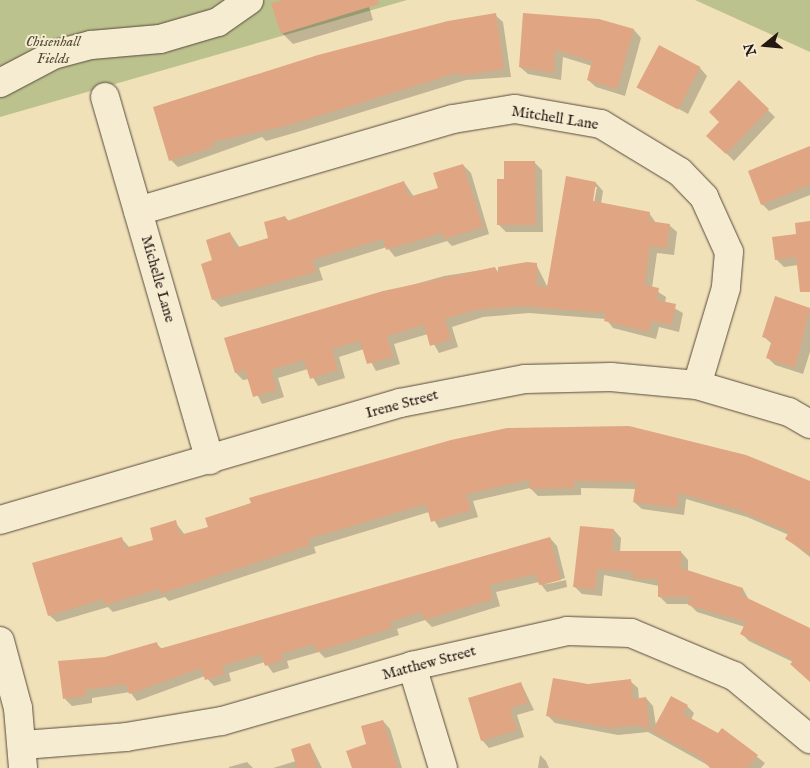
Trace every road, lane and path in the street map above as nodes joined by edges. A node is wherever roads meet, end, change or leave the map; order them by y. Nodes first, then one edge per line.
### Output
1 (250, 0) edge
2 (0, 83) edge
3 (105, 97) dead end
4 (138, 211) junction
5 (697, 385) junction
6 (810, 424) edge
7 (210, 460) junction
8 (0, 520) edge
9 (0, 641) edge
10 (412, 666) junction
11 (810, 739) edge
12 (23, 756) edge
13 (443, 768) edge

1 - 2 street
3 - 4 street, Michelle Lane
4 - 5 street, Mitchell Lane
4 - 7 street, Michelle Lane
5 - 6 street, Irene Street
5 - 7 street, Irene Street
7 - 8 street, Irene Street
9 - 12 street
10 - 11 street, Matthew Street
10 - 12 street, Matthew Street
10 - 13 street

